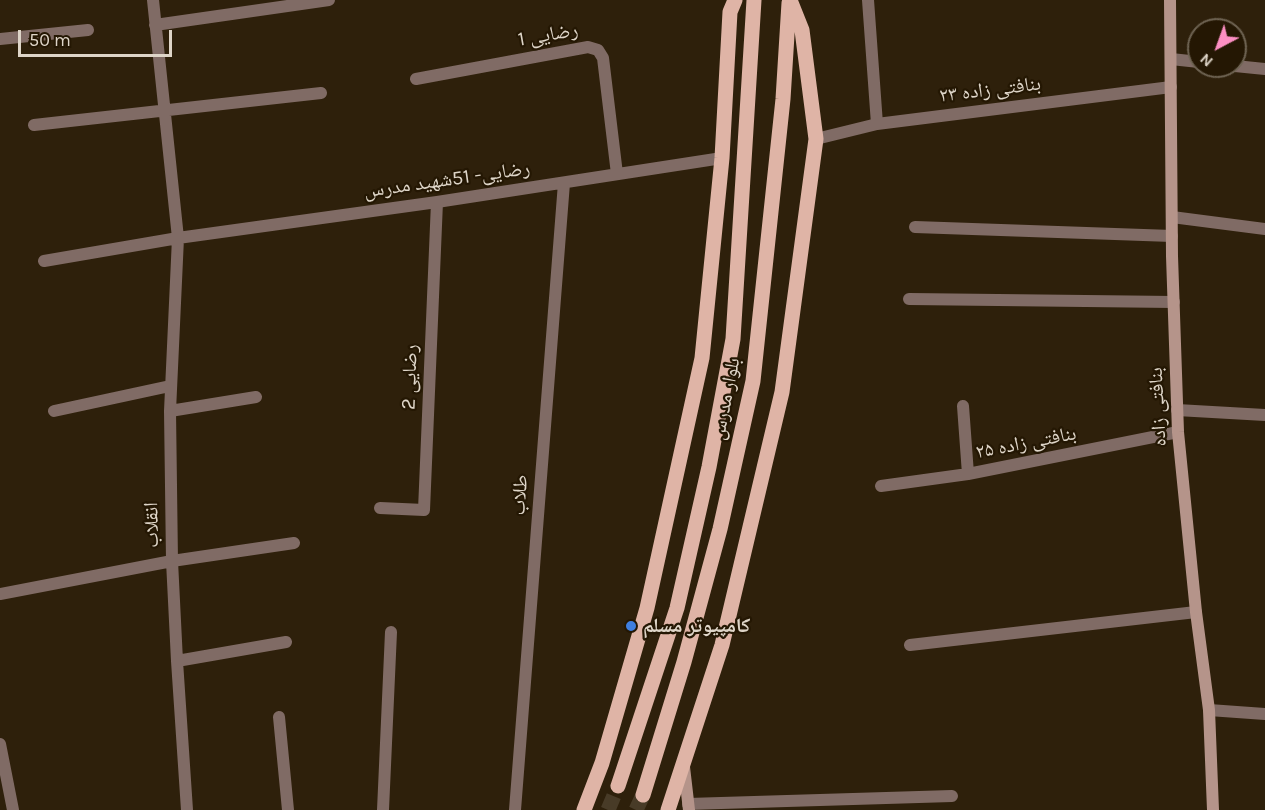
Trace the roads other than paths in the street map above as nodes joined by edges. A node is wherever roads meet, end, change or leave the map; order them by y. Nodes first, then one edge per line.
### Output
1 (153, 0) edge
2 (329, 0) edge
3 (735, 0) edge
4 (754, 0) edge
5 (790, 0) edge
6 (868, 0) edge
7 (1170, 0) edge
8 (154, 26) junction
9 (88, 30) dead end
10 (0, 39) edge
11 (1171, 59) junction
12 (1187, 61) edge
13 (1247, 67) edge
14 (1265, 69) edge
15 (416, 79) dead end
16 (1171, 87) junction
17 (321, 93) dead end
18 (163, 112) junction
19 (877, 124) junction
20 (34, 125) dead end
21 (816, 139) junction
22 (722, 158) junction
23 (617, 174) junction
24 (564, 183) junction
25 (437, 202) junction
26 (1172, 217) junction
27 (915, 227) dead end
28 (1265, 229) edge
29 (1172, 236) junction
30 (178, 238) junction
31 (44, 261) dead end
32 (909, 299) dead end
33 (1174, 302) junction
34 (170, 386) junction
35 (256, 397) dead end
36 (963, 406) dead end
37 (1177, 410) junction
38 (54, 411) dead end
39 (170, 411) junction
40 (1265, 415) edge
41 (1178, 432) junction
42 (968, 474) junction
43 (881, 486) dead end
44 (380, 508) dead end
45 (294, 543) dead end
46 (172, 561) junction
47 (0, 594) edge
48 (1197, 612) junction
49 (391, 632) dead end
50 (286, 642) dead end
51 (910, 645) dead end
52 (177, 662) junction
53 (1209, 710) junction
54 (1265, 714) edge
55 (279, 717) dead end
56 (0, 744) edge
57 (683, 761) junction
58 (618, 786) tunnel mouth
59 (643, 795) tunnel mouth
60 (952, 796) dead end
61 (589, 806) edge
62 (689, 807) edge
63 (13, 810) edge
64 (188, 810) edge
65 (288, 810) edge
66 (383, 810) edge
67 (515, 810) edge
68 (668, 810) edge
69 (1213, 810) edge

1 - 8 street, انقلاب
2 - 8 street
3 - 22 main road
4 - 58 main road, بلوار مدرس
5 - 21 main road
5 - 59 main road, بلوار مدرس
6 - 19 street
7 - 11 main road, بنافتی زاده
8 - 18 street, انقلاب
9 - 10 street
11 - 12 street
11 - 16 main road, بنافتی زاده
13 - 14 street
15 - 23 street, رضایی 1
16 - 19 street, بنافتی زاده ۲۳
16 - 26 main road, بنافتی زاده
17 - 18 street
18 - 20 street
18 - 30 street, انقلاب
19 - 21 street, بنافتی زاده ۲۳
21 - 57 main road
22 - 23 street, رضایی- 51شهید مدرس
22 - 61 main road
23 - 24 street, رضایی- 51شهید مدرس
24 - 25 street, رضایی- 51شهید مدرس
24 - 67 street, طلاب
25 - 30 street, رضایی- 51شهید مدرس
25 - 44 street, رضایی 2
26 - 28 street
26 - 29 main road, بنافتی زاده
27 - 29 street
29 - 33 main road, بنافتی زاده
30 - 31 street, رضایی- 51شهید مدرس
30 - 34 street, انقلاب
32 - 33 street
33 - 37 main road, بنافتی زاده
34 - 38 street
34 - 39 street, انقلاب
35 - 39 street
36 - 42 street
37 - 40 street
37 - 41 main road, بنافتی زاده
39 - 46 street, انقلاب
41 - 42 street, بنافتی زاده ۲۵
41 - 48 main road, بنافتی زاده
42 - 43 street, بنافتی زاده ۲۵
45 - 46 street
46 - 47 street
46 - 52 street, انقلاب
48 - 51 street
48 - 53 main road, بنافتی زاده
49 - 66 street
50 - 52 street
52 - 64 street, انقلاب
53 - 54 street
53 - 69 main road, بنافتی زاده
55 - 65 street
56 - 63 street
57 - 62 main road
57 - 68 main road
60 - 62 street

